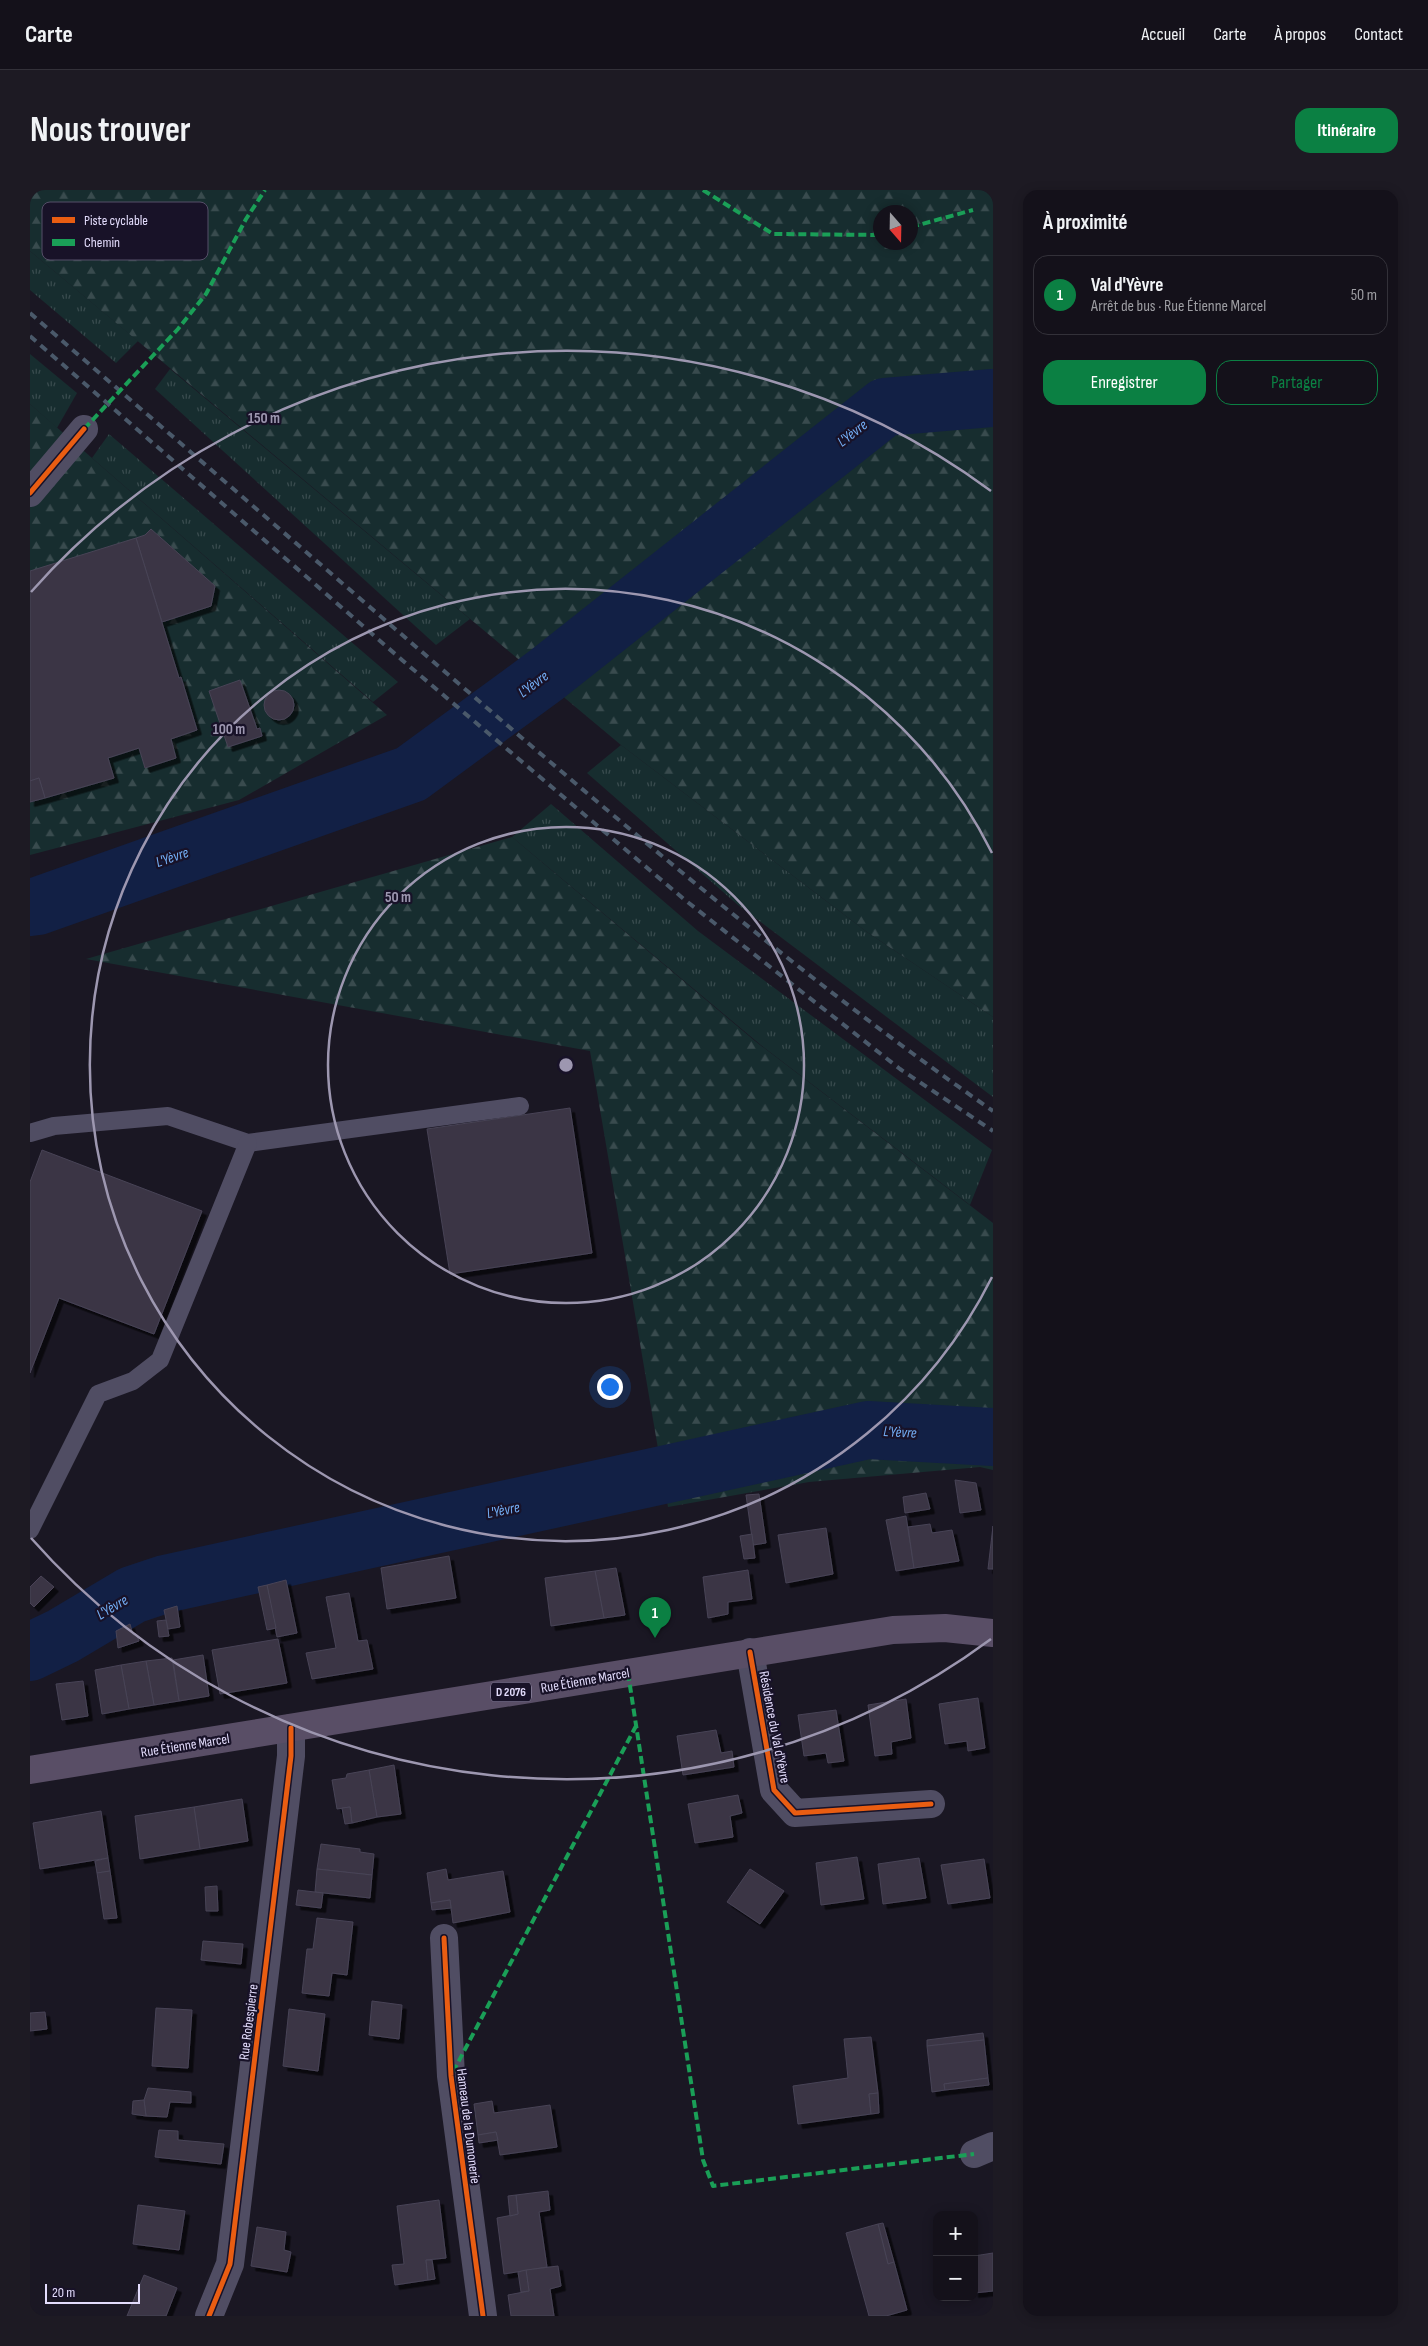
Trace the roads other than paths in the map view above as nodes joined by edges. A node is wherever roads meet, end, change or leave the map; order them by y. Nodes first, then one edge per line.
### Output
1 (84, 429) dead end
2 (30, 493) edge
3 (520, 1106) dead end
4 (30, 1133) edge
5 (248, 1142) junction
6 (30, 1530) edge
7 (993, 1633) edge
8 (750, 1652) junction
9 (291, 1728) junction
10 (31, 1766) edge
11 (931, 1804) dead end
12 (444, 1938) dead end
13 (210, 2316) edge
14 (483, 2316) edge

1 - 2 street
3 - 5 lane
4 - 5 lane
5 - 6 lane
7 - 8 main road, Rue Étienne Marcel / D 2076
8 - 9 main road, Rue Étienne Marcel / D 2076
8 - 11 street, Résidence du Val d'Yèvre
9 - 10 main road, Rue Étienne Marcel / D 2076
9 - 13 street, Rue Robespierre
12 - 14 street, Hameau de la Dumonerie

